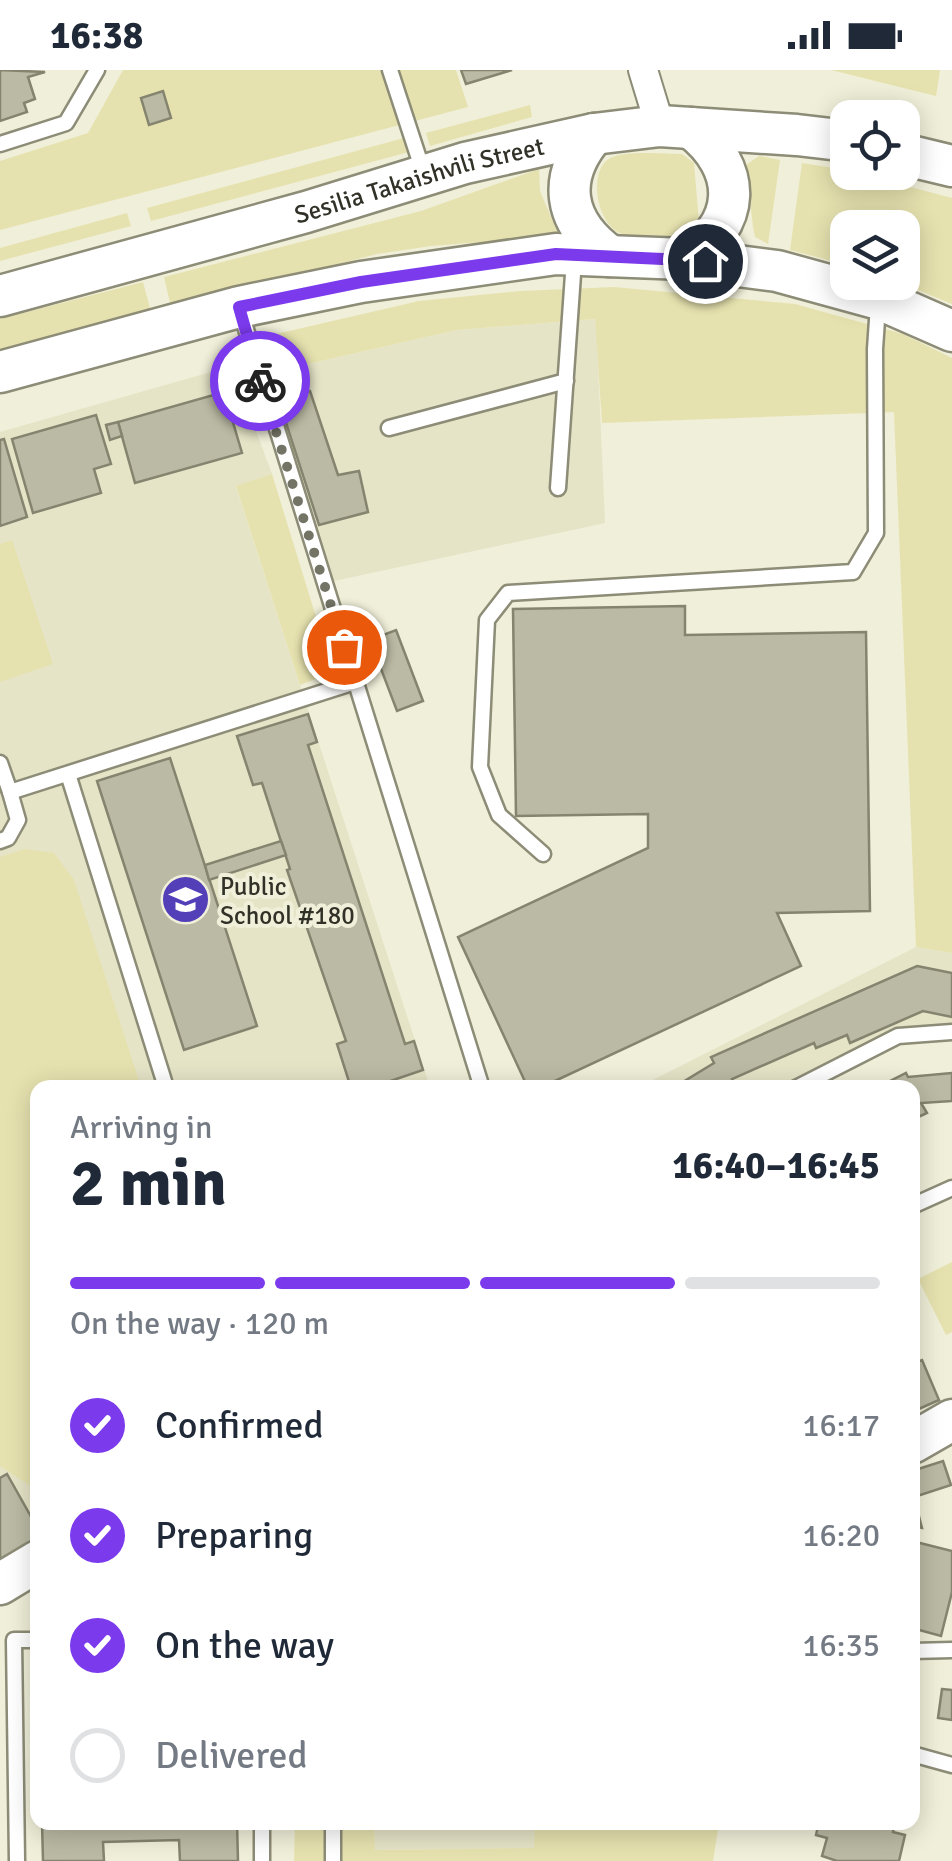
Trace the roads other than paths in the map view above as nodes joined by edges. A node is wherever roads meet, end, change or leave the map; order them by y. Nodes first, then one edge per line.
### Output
1 (97, 70) edge
2 (390, 70) edge
3 (643, 70) edge
4 (676, 126) junction
5 (594, 134) junction
6 (830, 139) edge
7 (0, 144) edge
8 (920, 156) edge
9 (947, 159) edge
10 (424, 175) junction
11 (592, 255) junction
12 (684, 260) junction
13 (830, 285) edge
14 (0, 296) edge
15 (878, 300) edge
16 (880, 300) edge
17 (239, 307) junction
18 (952, 331) edge
19 (0, 372) edge
20 (566, 381) junction
21 (389, 428) dead end
22 (558, 488) dead end
23 (355, 682) junction
24 (0, 764) edge
25 (68, 774) junction
26 (10, 792) junction
27 (0, 841) edge
28 (543, 854) dead end
29 (952, 1032) edge
30 (164, 1080) dead end
31 (479, 1080) edge
32 (812, 1080) edge
33 (952, 1188) edge
34 (920, 1202) edge
35 (952, 1420) edge
36 (920, 1438) edge
37 (30, 1566) edge
38 (0, 1584) edge
39 (30, 1640) edge
40 (952, 1650) edge
41 (920, 1651) edge
42 (920, 1756) edge
43 (952, 1765) edge
44 (262, 1830) edge
45 (333, 1830) edge
46 (17, 1861) edge
47 (262, 1861) edge
48 (333, 1861) edge

1 - 7 lane
2 - 10 lane
3 - 4 street
4 - 5 main road, Sesilia Takaishvili Street
4 - 6 main road, Sesilia Takaishvili Street
4 - 12 main road
5 - 10 main road, Sesilia Takaishvili Street
5 - 11 main road
8 - 9 main road
10 - 14 main road, Sesilia Takaishvili Street
11 - 12 main road
11 - 17 main road
11 - 20 lane
12 - 13 main road
15 - 28 lane
16 - 18 main road
17 - 19 main road
17 - 23 lane
20 - 21 lane
20 - 22 lane
23 - 25 lane
23 - 31 lane
24 - 26 lane
25 - 26 lane
25 - 30 lane
26 - 27 lane
29 - 32 lane
33 - 34 lane
35 - 36 main road
37 - 38 main road
39 - 46 lane
40 - 41 lane
42 - 43 lane
44 - 47 lane
45 - 48 lane

